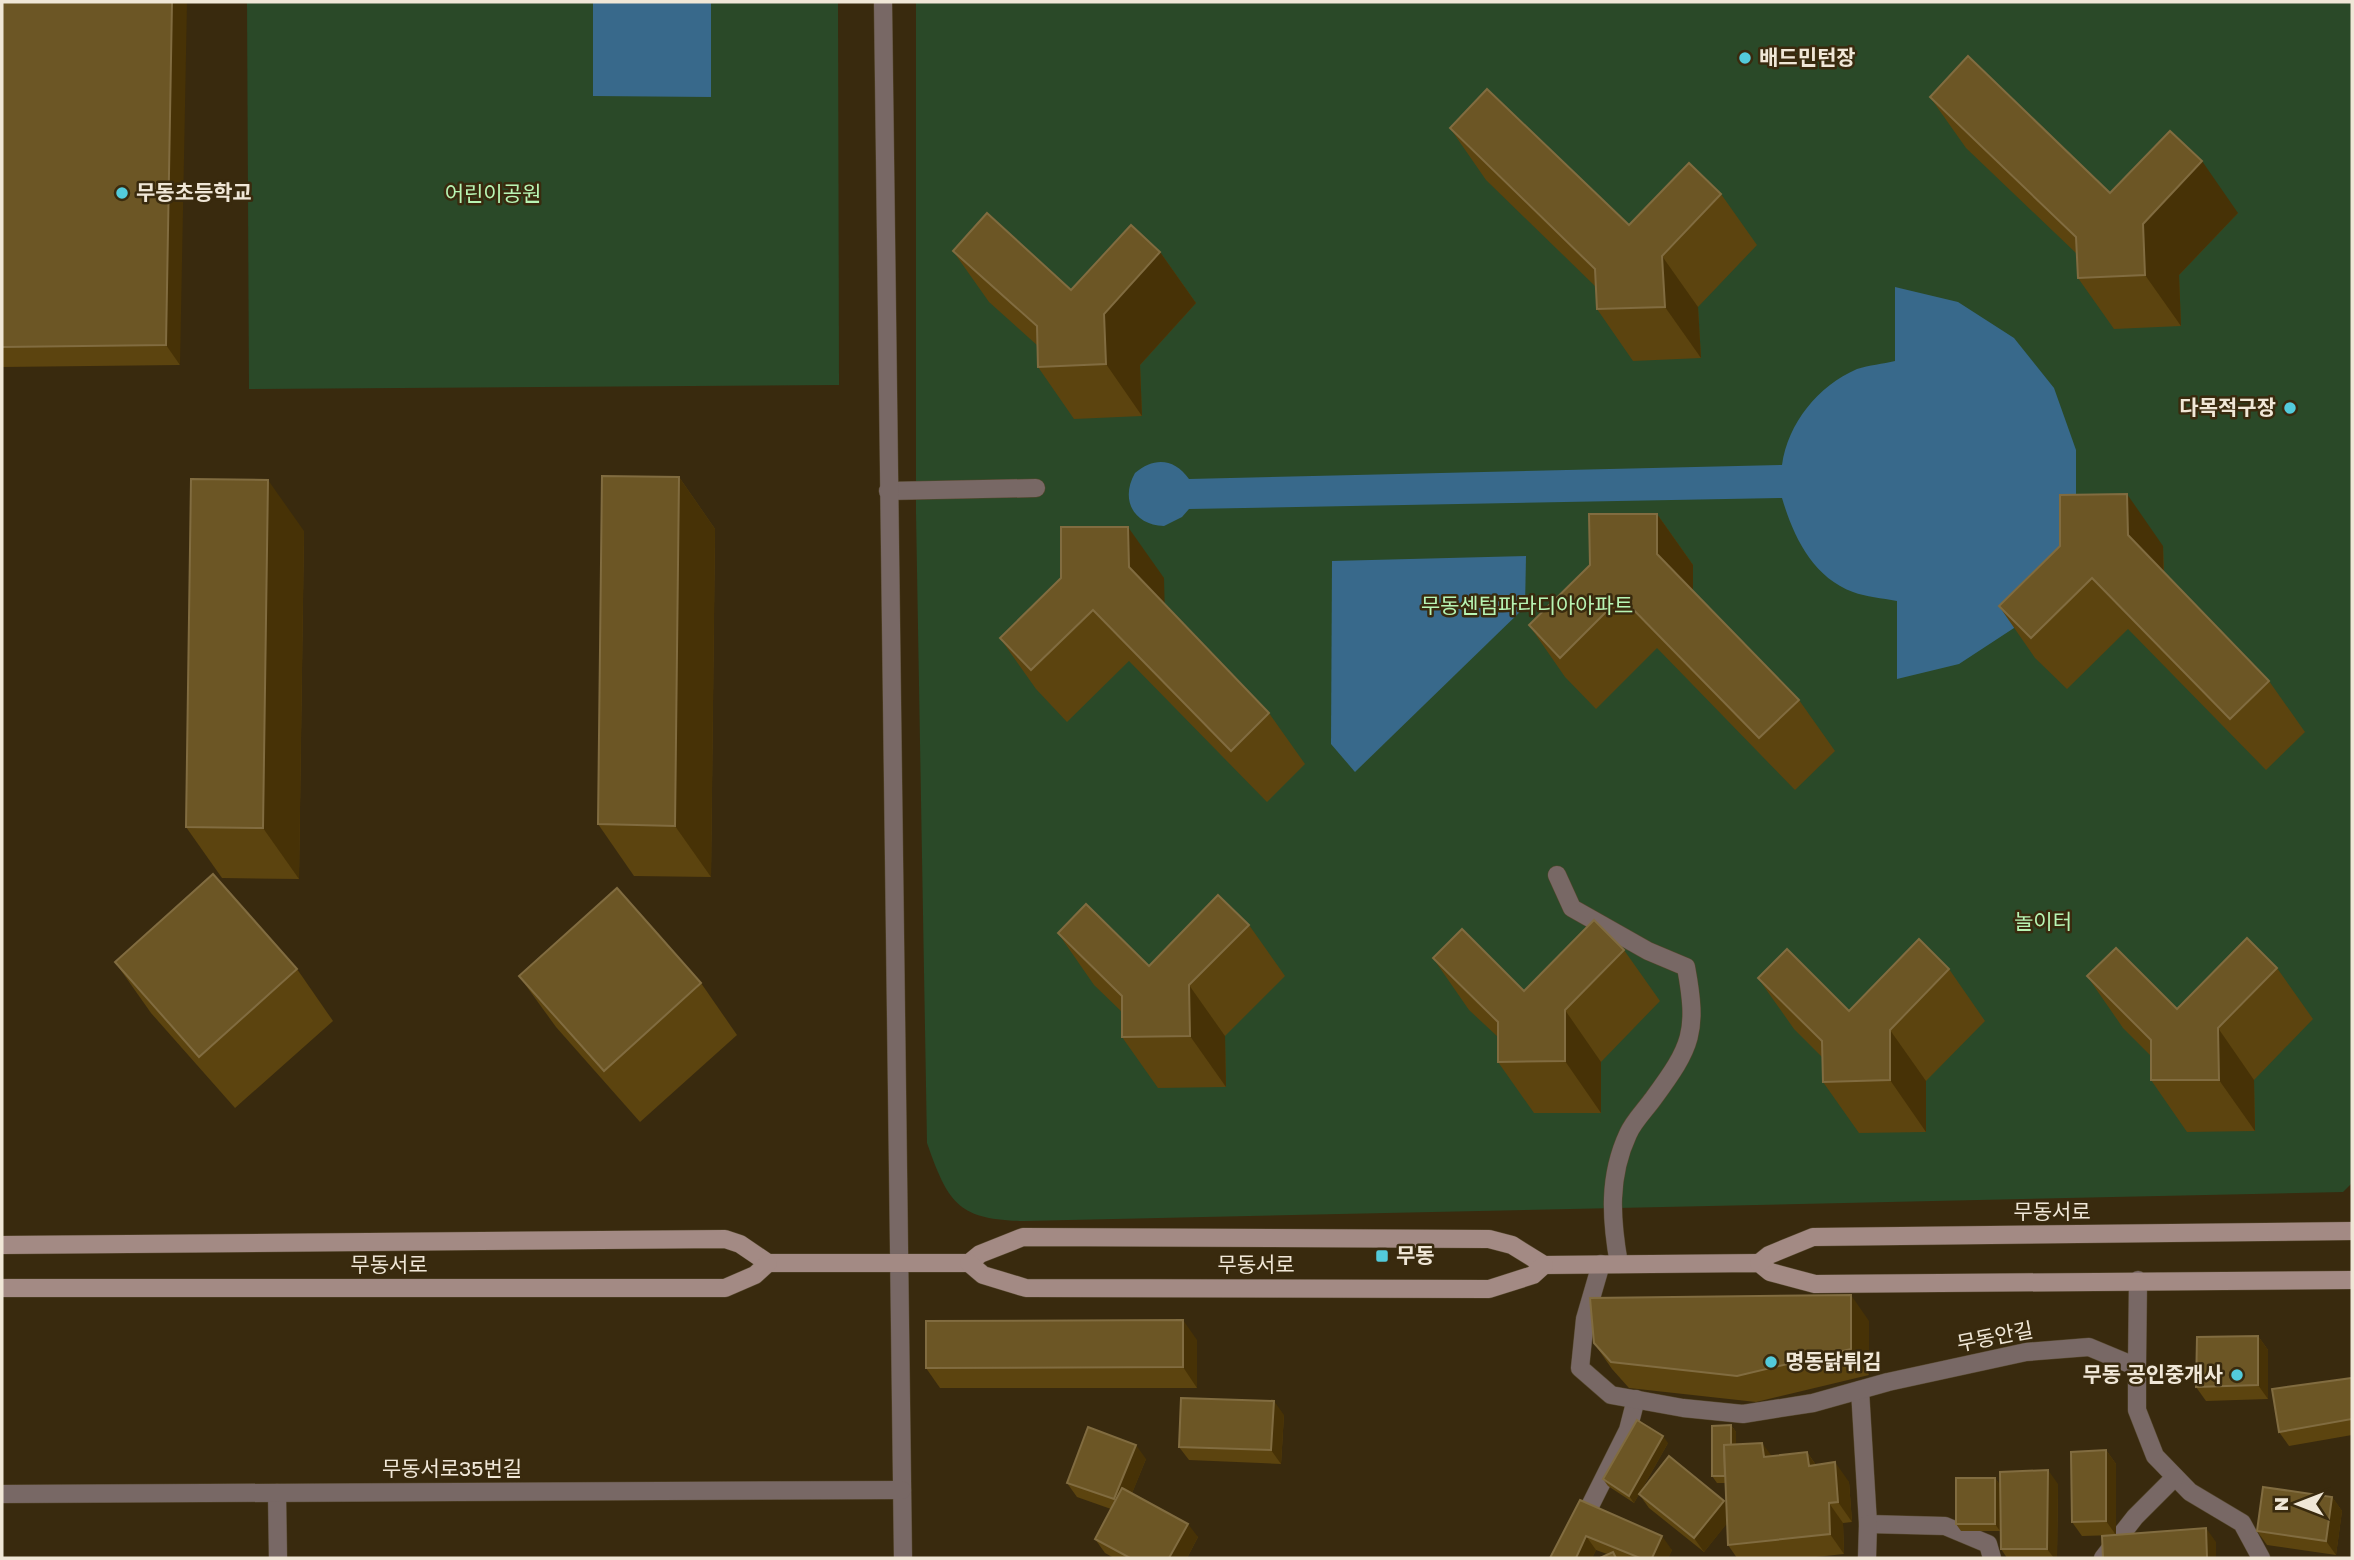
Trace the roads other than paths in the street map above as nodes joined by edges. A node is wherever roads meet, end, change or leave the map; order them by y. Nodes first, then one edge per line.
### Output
1 (883, 2) edge
2 (1036, 488) dead end
3 (888, 491) junction
4 (1557, 875) dead end
5 (2352, 1231) edge
6 (2, 1245) edge
7 (768, 1263) junction
8 (901, 1263) junction
9 (968, 1263) junction
10 (1759, 1263) junction
11 (1610, 1264) junction
12 (1544, 1265) junction
13 (2138, 1280) junction
14 (2352, 1280) edge
15 (2, 1288) edge
16 (2137, 1367) junction
17 (1860, 1390) junction
18 (1636, 1399) junction
19 (2175, 1477) junction
20 (902, 1490) junction
21 (277, 1493) junction
22 (2, 1494) edge
23 (1868, 1524) junction
24 (278, 1558) edge
25 (903, 1558) edge
26 (1564, 1558) edge
27 (1867, 1558) edge
28 (1992, 1558) edge
29 (2103, 1558) edge
30 (2260, 1558) edge

1 - 3 street
2 - 3 street
3 - 8 street
4 - 11 street
5 - 10 main road, 무동서로
6 - 7 main road, 무동서로
7 - 8 main road, 무동서로
7 - 15 main road, 무동서로
8 - 9 main road, 무동서로
8 - 20 street
9 - 12 main road, 무동서로
9 - 12 main road, 무동서로
10 - 11 main road, 무동서로
10 - 13 main road, 무동서로
11 - 12 main road, 무동서로
11 - 18 street, 무동안길
13 - 14 main road, 무동서로
13 - 16 street
16 - 17 street, 무동안길
16 - 19 street
17 - 18 street, 무동안길
17 - 23 street
18 - 26 street
19 - 29 street
19 - 30 street
20 - 21 street, 무동서로35번길
20 - 25 street
21 - 22 street, 무동서로35번길
21 - 24 street
23 - 27 street
23 - 28 street

